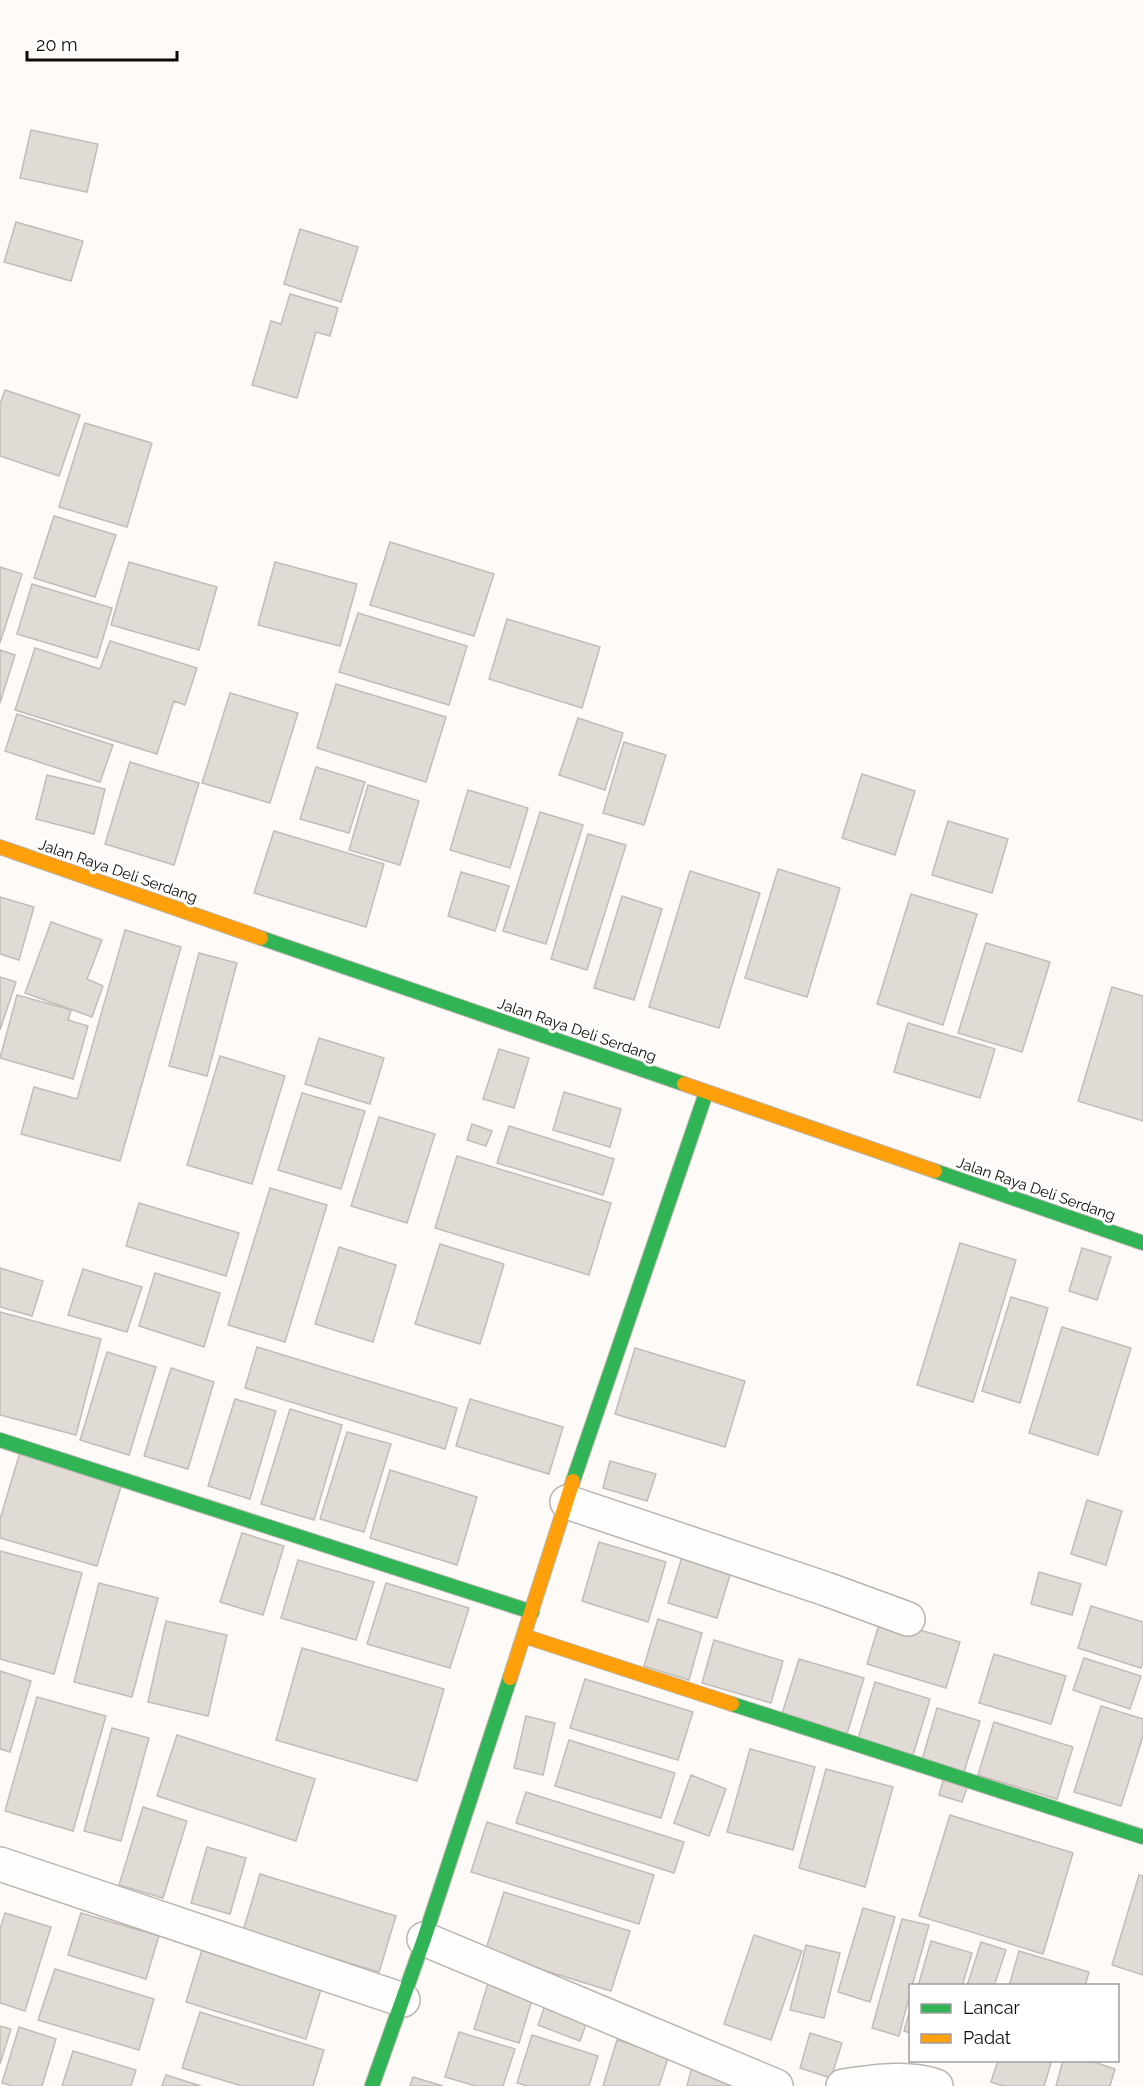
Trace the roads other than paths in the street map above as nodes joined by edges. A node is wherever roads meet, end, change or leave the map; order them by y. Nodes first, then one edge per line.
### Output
1 (0, 847) edge
2 (706, 1093) junction
3 (1143, 1243) edge
4 (0, 1440) edge
5 (567, 1502) junction
6 (532, 1612) junction
7 (908, 1619) dead end
8 (524, 1636) junction
9 (1143, 1837) edge
10 (0, 1864) edge
11 (424, 1939) junction
12 (403, 2000) junction
13 (372, 2086) edge
14 (776, 2086) edge
15 (843, 2086) edge
16 (936, 2086) edge

1 - 2 street, Jalan Raya Deli Serdang
2 - 3 street, Jalan Raya Deli Serdang
2 - 5 street
4 - 6 street
5 - 6 street
5 - 7 street
6 - 8 street
8 - 9 street
8 - 11 street
10 - 12 street
11 - 12 street
11 - 14 street
12 - 13 street
15 - 16 street

